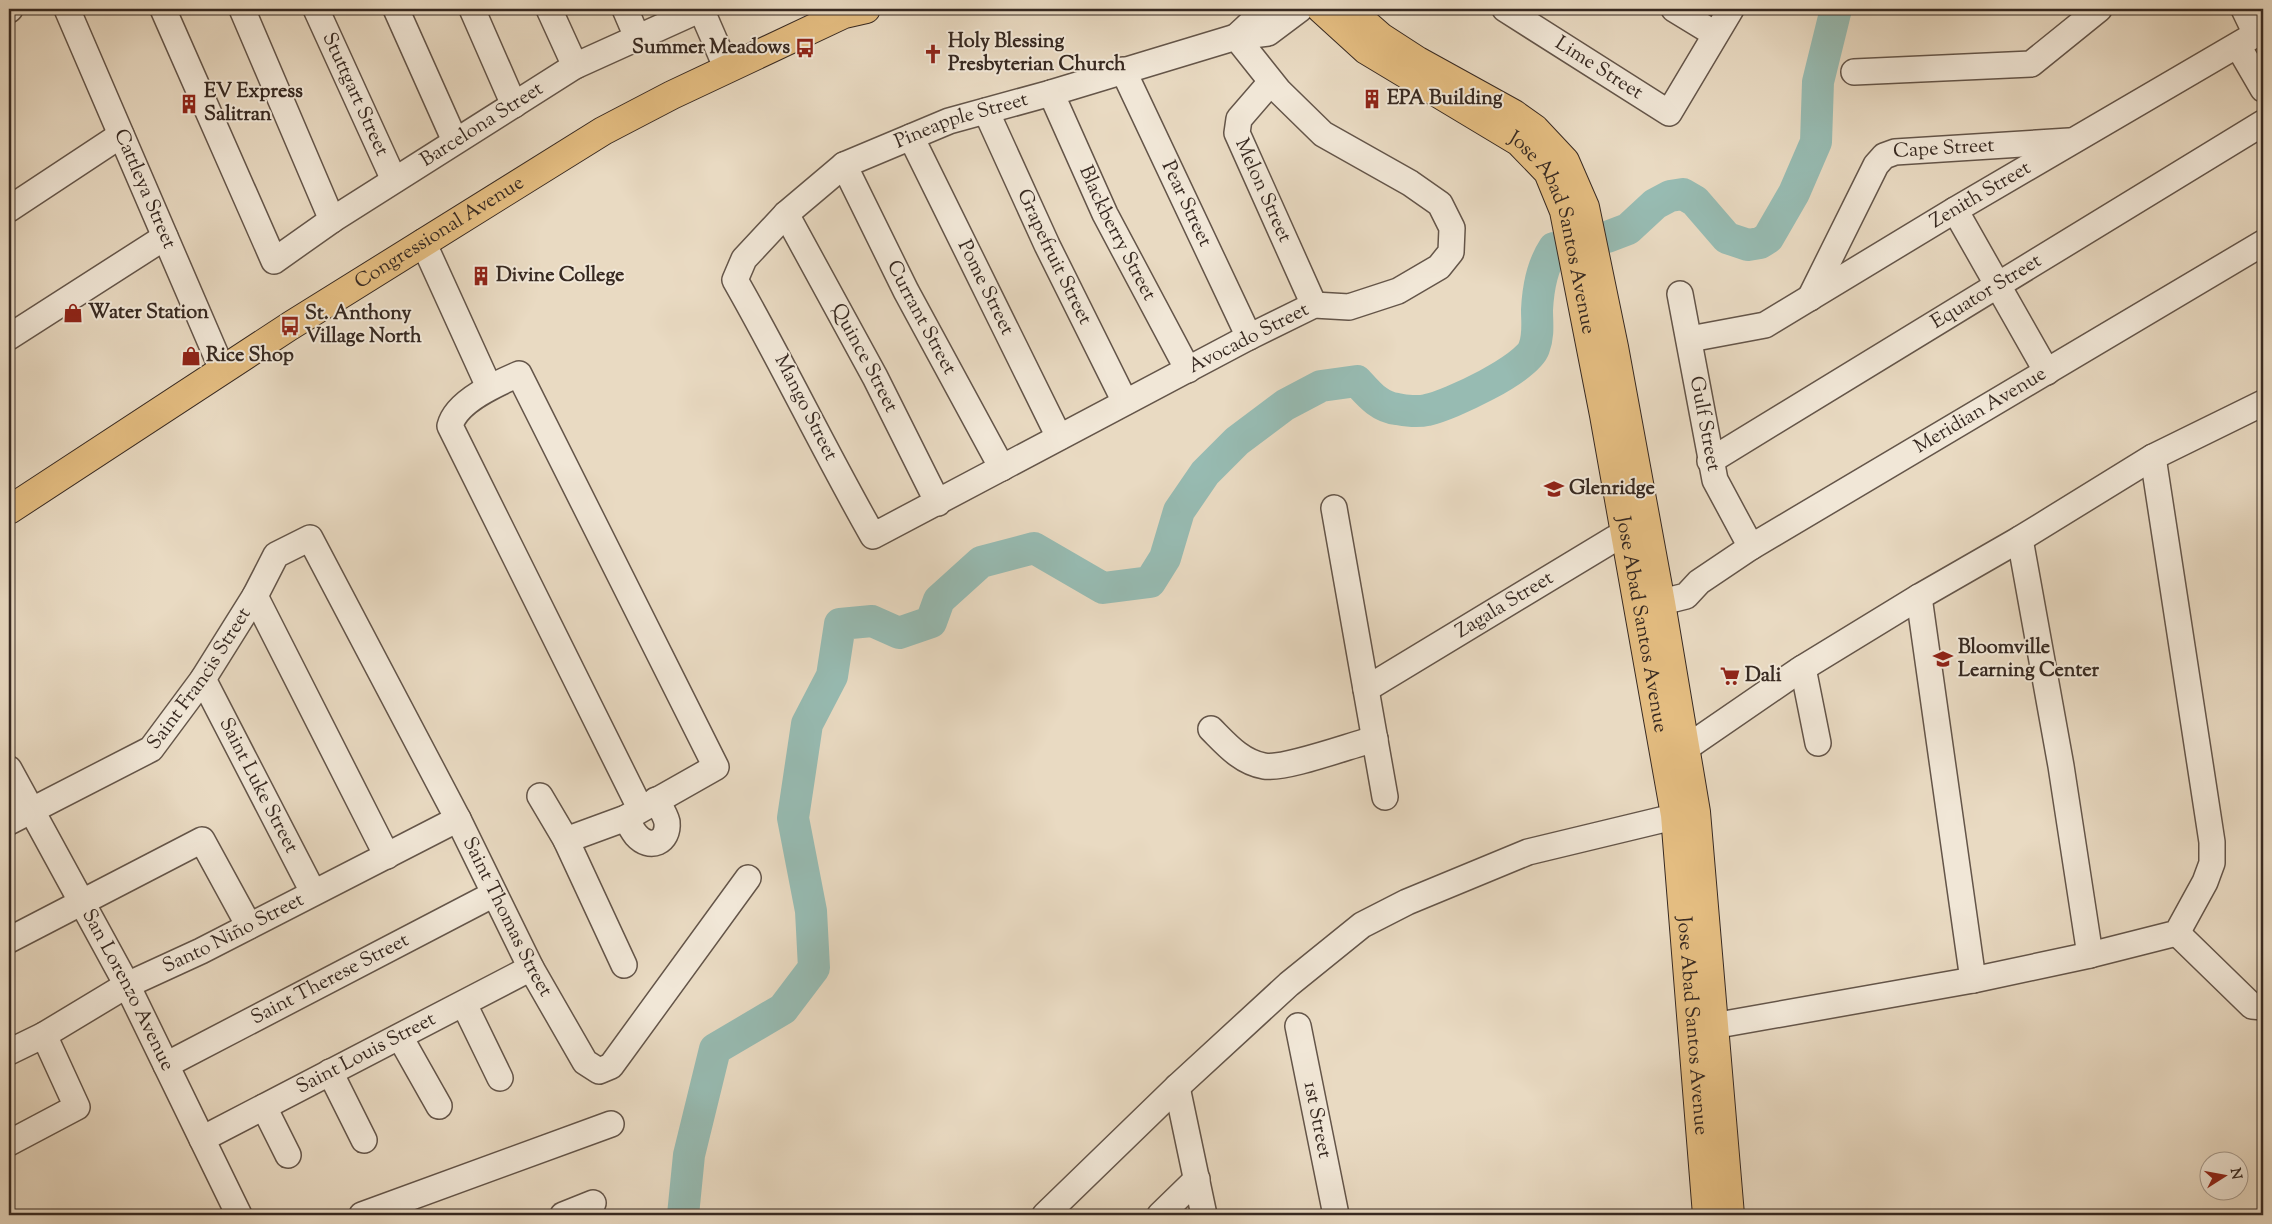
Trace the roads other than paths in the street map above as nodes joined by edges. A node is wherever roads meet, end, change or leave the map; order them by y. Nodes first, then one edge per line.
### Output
1 (67, 9) edge
2 (164, 9) edge
3 (242, 9) edge
4 (316, 9) edge
5 (396, 9) edge
6 (472, 9) edge
7 (549, 9) edge
8 (625, 9) edge
9 (701, 9) edge
10 (866, 9) edge
11 (1266, 9) edge
12 (1300, 9) edge
13 (1321, 9) edge
14 (1350, 9) edge
15 (1505, 9) edge
16 (1674, 9) edge
17 (1731, 9) edge
18 (2099, 9) edge
19 (2244, 9) edge
20 (1715, 34) junction
21 (637, 37) junction
22 (1236, 37) junction
23 (2252, 37) edge
24 (575, 66) junction
25 (727, 69) junction
26 (1122, 70) junction
27 (1854, 72) dead end
28 (1271, 82) junction
29 (2263, 88) edge
30 (1051, 93) junction
31 (514, 104) junction
32 (986, 111) junction
33 (2263, 123) edge
34 (121, 135) junction
35 (911, 137) junction
36 (2074, 140) junction
37 (455, 141) junction
38 (844, 165) junction
39 (394, 180) junction
40 (9, 209) edge
41 (1574, 209) junction
42 (1955, 210) junction
43 (786, 214) junction
44 (332, 220) junction
45 (165, 237) junction
46 (2263, 244) edge
47 (418, 245) junction
48 (735, 280) joint
49 (1997, 287) junction
50 (1680, 294) dead end
51 (1810, 298) junction
52 (1314, 305) junction
53 (9, 337) edge
54 (1249, 337) junction
55 (1690, 339) junction
56 (222, 370) junction
57 (1188, 370) junction
58 (2047, 372) junction
59 (484, 389) junction
60 (1125, 402) junction
61 (2263, 403) edge
62 (1059, 437) junction
63 (2153, 457) junction
64 (1710, 461) junction
65 (1002, 468) junction
66 (938, 503) junction
67 (1334, 508) dead end
68 (9, 510) edge
69 (1637, 534) junction
70 (873, 536) joint
71 (310, 538) joint
72 (2020, 539) junction
73 (1751, 547) junction
74 (255, 596) junction
75 (1919, 597) junction
76 (1649, 601) junction
77 (1803, 668) junction
78 (203, 679) junction
79 (1366, 689) junction
80 (1211, 729) dead end
81 (1375, 739) junction
82 (1818, 743) dead end
83 (1676, 750) junction
84 (9, 769) edge
85 (540, 796) dead end
86 (1385, 797) dead end
87 (641, 809) junction
88 (31, 810) junction
89 (1686, 814) junction
90 (458, 819) junction
91 (9, 822) edge
92 (566, 840) junction
93 (387, 856) junction
94 (748, 878) dead end
95 (313, 892) junction
96 (494, 894) junction
97 (81, 903) junction
98 (249, 926) junction
99 (2177, 933) junction
100 (9, 940) edge
101 (2090, 956) junction
102 (624, 965) dead end
103 (531, 968) junction
104 (1973, 980) junction
105 (127, 985) junction
106 (464, 1004) junction
107 (2263, 1007) edge
108 (1298, 1026) dead end
109 (1704, 1028) junction
110 (44, 1035) junction
111 (400, 1037) junction
112 (9, 1052) edge
113 (166, 1065) junction
114 (330, 1072) junction
115 (500, 1078) dead end
116 (1177, 1087) junction
117 (439, 1106) dead end
118 (264, 1107) junction
119 (611, 1124) dead end
120 (202, 1139) junction
121 (364, 1140) dead end
122 (9, 1143) edge
123 (288, 1155) dead end
124 (1197, 1179) junction
125 (593, 1203) dead end
126 (239, 1215) edge
127 (362, 1215) edge
128 (563, 1215) edge
129 (1045, 1215) edge
130 (1160, 1215) edge
131 (1204, 1215) edge
132 (1336, 1215) edge
133 (1707, 1215) edge
134 (1730, 1215) edge

1 - 34 street, Cattleya Street
2 - 44 street, Barcelona Street
3 - 44 street
4 - 39 street, Stuttgart Street
5 - 37 street
6 - 31 street
7 - 24 street
8 - 21 street
9 - 21 street, Barcelona Street
9 - 25 street
10 - 25 main road, Congressional Avenue
11 - 22 street, Pineapple Street
12 - 22 street, Pineapple Street
13 - 41 main road, Jose Abad Santos Avenue
14 - 41 main road, Jose Abad Santos Avenue
15 - 20 street, Lime Street
16 - 20 street
17 - 20 street
18 - 27 street
19 - 23 street
21 - 24 street, Barcelona Street
22 - 26 street, Pineapple Street
22 - 28 street, Avocado Street
23 - 29 street
23 - 36 street, Zenith Street
24 - 31 street, Barcelona Street
25 - 47 main road, Congressional Avenue
26 - 30 street, Pineapple Street
26 - 54 street, Pear Street
28 - 52 street, Melon Street
28 - 52 street, Avocado Street
30 - 32 street, Pineapple Street
30 - 57 street, Blackberry Street
31 - 37 street, Barcelona Street
32 - 35 street, Pineapple Street
32 - 60 street, Grapefruit Street
33 - 49 street, Equator Street
34 - 40 street
34 - 45 street, Cattleya Street
35 - 38 street, Pineapple Street
35 - 62 street, Pome Street
36 - 42 street, Zenith Street
36 - 51 street, Cape Street
37 - 39 street, Barcelona Street
38 - 43 street, Pineapple Street
38 - 65 street, Currant Street
39 - 44 street, Barcelona Street
41 - 69 main road, Jose Abad Santos Avenue
42 - 49 street
42 - 51 street, Zenith Street
43 - 48 street, Pineapple Street
43 - 66 street, Quince Street
45 - 53 street
45 - 56 street, Cattleya Street
46 - 58 street, Meridian Avenue
47 - 56 main road, Congressional Avenue
47 - 59 street
48 - 70 street, Mango Street
49 - 58 street
49 - 64 street, Equator Street
50 - 55 street, Gulf Street
51 - 55 street, Zenith Street
52 - 54 street, Avocado Street
54 - 57 street, Avocado Street
55 - 64 street, Gulf Street
56 - 68 main road, Congressional Avenue
57 - 60 street, Avocado Street
58 - 73 street, Meridian Avenue
59 - 87 street
59 - 87 street
60 - 62 street, Avocado Street
61 - 63 street
62 - 65 street, Avocado Street
63 - 72 street
63 - 99 street
64 - 73 street, Gulf Street
65 - 66 street, Avocado Street
66 - 70 street, Avocado Street
67 - 79 street
69 - 76 main road, Jose Abad Santos Avenue
69 - 79 street, Zagala Street
71 - 74 street, Saint Francis Street
71 - 90 street, Saint Thomas Street
72 - 75 street
72 - 101 street
73 - 76 street, Meridian Avenue
74 - 78 street, Saint Francis Street
74 - 93 street
75 - 77 street
75 - 104 street
76 - 83 main road, Jose Abad Santos Avenue
77 - 82 street
77 - 83 street
78 - 88 street, Saint Francis Street
78 - 95 street, Saint Luke Street
79 - 81 street
80 - 81 street
81 - 86 street
83 - 89 main road, Jose Abad Santos Avenue
84 - 88 street, San Lorenzo Avenue
85 - 92 street
87 - 92 street
88 - 91 street, Saint Francis Street
88 - 97 street, San Lorenzo Avenue
89 - 109 main road, Jose Abad Santos Avenue
89 - 116 street
90 - 93 street, Santo Niño Street
90 - 96 street, Saint Thomas Street
92 - 102 street
93 - 95 street, Santo Niño Street
94 - 103 street, Saint Thomas Street
95 - 98 street, Santo Niño Street
96 - 103 street, Saint Thomas Street
96 - 113 street, Saint Therese Street
97 - 98 street
97 - 100 street
97 - 105 street, San Lorenzo Avenue
98 - 105 street, Santo Niño Street
99 - 101 street
99 - 107 street
101 - 104 street
103 - 106 street, Saint Louis Street
104 - 109 street
105 - 110 street, Santo Niño Street
105 - 113 street, San Lorenzo Avenue
106 - 111 street, Saint Louis Street
106 - 115 street
108 - 132 street, 1st Street
109 - 133 main road, Jose Abad Santos Avenue
109 - 134 main road, Jose Abad Santos Avenue
110 - 112 street, Santo Niño Street
110 - 122 street
111 - 114 street, Saint Louis Street
111 - 117 street
113 - 120 street, San Lorenzo Avenue
114 - 118 street, Saint Louis Street
114 - 121 street
116 - 124 street
116 - 129 street
118 - 120 street, Saint Louis Street
118 - 123 street
119 - 127 street
120 - 126 street, San Lorenzo Avenue
124 - 130 street
124 - 131 street
125 - 128 street

